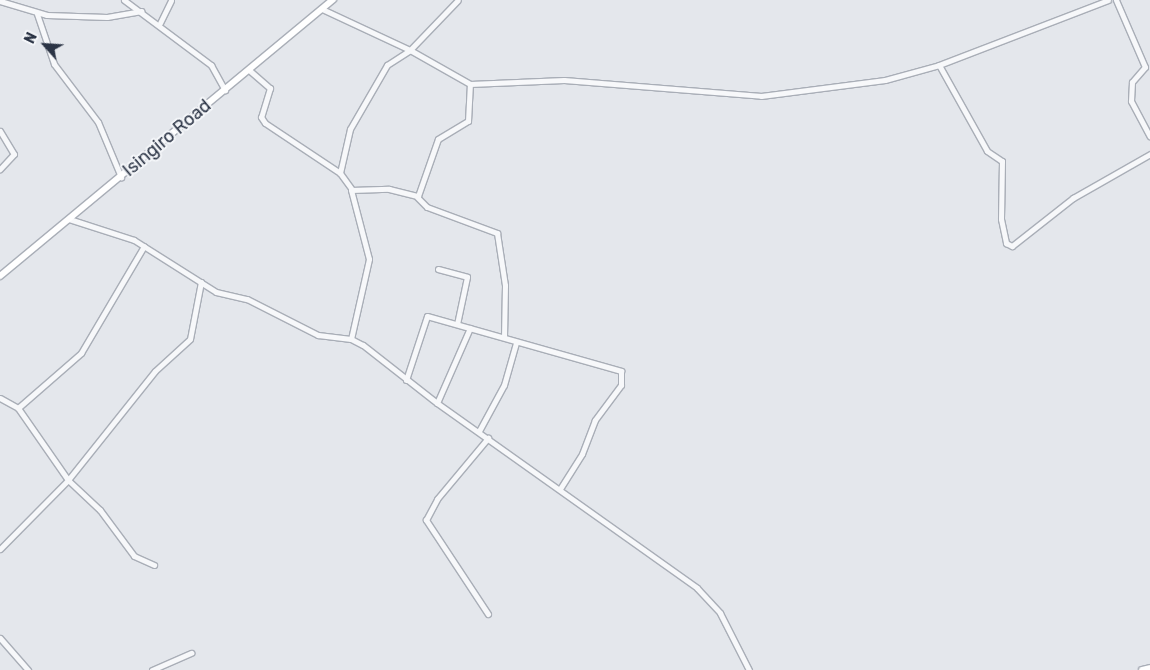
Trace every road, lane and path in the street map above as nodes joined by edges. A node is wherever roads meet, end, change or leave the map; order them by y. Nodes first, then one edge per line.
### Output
1 (124, 0) edge
2 (171, 0) edge
3 (458, 0) edge
4 (1108, 0) edge
5 (1116, 0) edge
6 (0, 1) edge
7 (329, 1) edge
8 (322, 9) junction
9 (140, 11) junction
10 (37, 14) junction
11 (160, 23) junction
12 (410, 50) junction
13 (939, 65) junction
14 (249, 70) junction
15 (470, 84) junction
16 (225, 90) junction
17 (0, 130) edge
18 (1150, 136) edge
19 (1150, 154) edge
20 (0, 169) edge
21 (340, 173) junction
22 (121, 177) junction
23 (351, 188) junction
24 (417, 197) junction
25 (69, 219) junction
26 (144, 246) junction
27 (438, 268) dead end
28 (0, 276) edge
29 (201, 282) junction
30 (458, 324) junction
31 (470, 328) junction
32 (504, 336) junction
33 (351, 339) junction
34 (516, 343) junction
35 (406, 380) junction
36 (0, 398) edge
37 (437, 404) junction
38 (18, 408) junction
39 (479, 431) junction
40 (488, 438) junction
41 (68, 480) junction
42 (560, 489) junction
43 (0, 549) edge
44 (154, 565) dead end
45 (488, 614) dead end
46 (0, 638) edge
47 (191, 653) dead end
48 (1150, 668) edge
49 (28, 670) edge
50 (152, 670) edge
51 (749, 670) edge
52 (1142, 670) edge

1 - 9 street
2 - 11 street
3 - 12 street
4 - 13 street
5 - 18 street
6 - 10 street
7 - 8 main road, Isingiro Road
8 - 12 street
8 - 14 main road, Isingiro Road
9 - 10 street
9 - 11 street
10 - 22 street
11 - 16 street
12 - 15 street
12 - 21 street
13 - 15 street
13 - 19 street
14 - 16 main road, Isingiro Road
14 - 21 street
15 - 24 street
16 - 22 main road, Isingiro Road
17 - 20 street
21 - 23 street
22 - 25 main road, Isingiro Road
23 - 24 street
23 - 33 street
24 - 32 street
25 - 26 street
25 - 28 main road, Isingiro Road
26 - 29 street
26 - 38 street
27 - 30 street
29 - 33 street
29 - 41 street
30 - 31 street
30 - 35 street
31 - 32 street
31 - 37 street
32 - 34 street
33 - 35 street
34 - 39 street
34 - 42 street
35 - 37 street
36 - 38 street
37 - 39 street
38 - 41 street
39 - 40 street
40 - 42 street
40 - 45 street
41 - 43 street
41 - 44 street
42 - 51 street
46 - 49 street
47 - 50 street
48 - 52 main road

